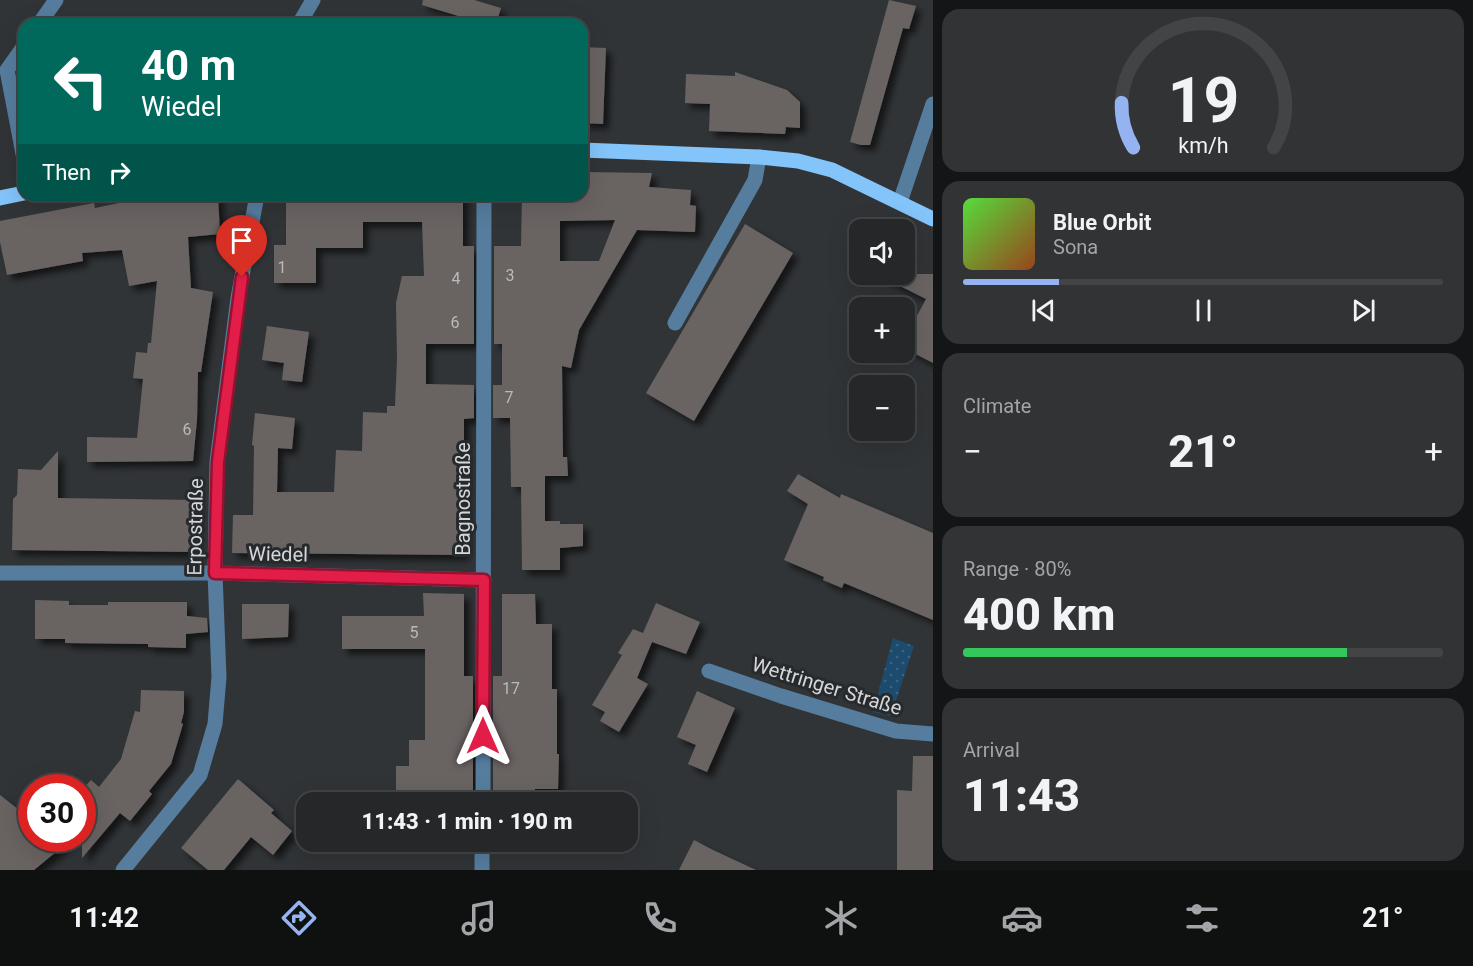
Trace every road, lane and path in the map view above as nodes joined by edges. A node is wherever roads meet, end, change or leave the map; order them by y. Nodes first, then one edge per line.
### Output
1 (56, 0) edge
2 (313, 0) edge
3 (43, 18) edge
4 (302, 18) edge
5 (18, 52) edge
6 (4, 66) edge
7 (933, 104) edge
8 (18, 131) edge
9 (588, 150) edge
10 (759, 157) junction
11 (18, 194) edge
12 (0, 198) edge
13 (256, 201) edge
14 (484, 201) edge
15 (900, 202) junction
16 (933, 219) edge
17 (675, 323) dead end
18 (0, 573) edge
19 (215, 573) junction
20 (484, 580) junction
21 (710, 671) dead end
22 (933, 734) edge
23 (483, 792) edge
24 (482, 852) edge
25 (123, 870) edge
26 (482, 870) edge

1 - 3 street
2 - 4 street
5 - 6 street
6 - 8 street
7 - 15 street
9 - 10 main road
10 - 15 main road
10 - 17 street
11 - 12 main road
13 - 19 street, Erpostraße
14 - 20 street, Bagnostraße
15 - 16 main road
18 - 19 street, Wiedel
19 - 20 street, Wiedel
19 - 25 street, Erpostraße
20 - 23 street, Bagnostraße
21 - 22 street, Wettringer Straße
24 - 26 street

